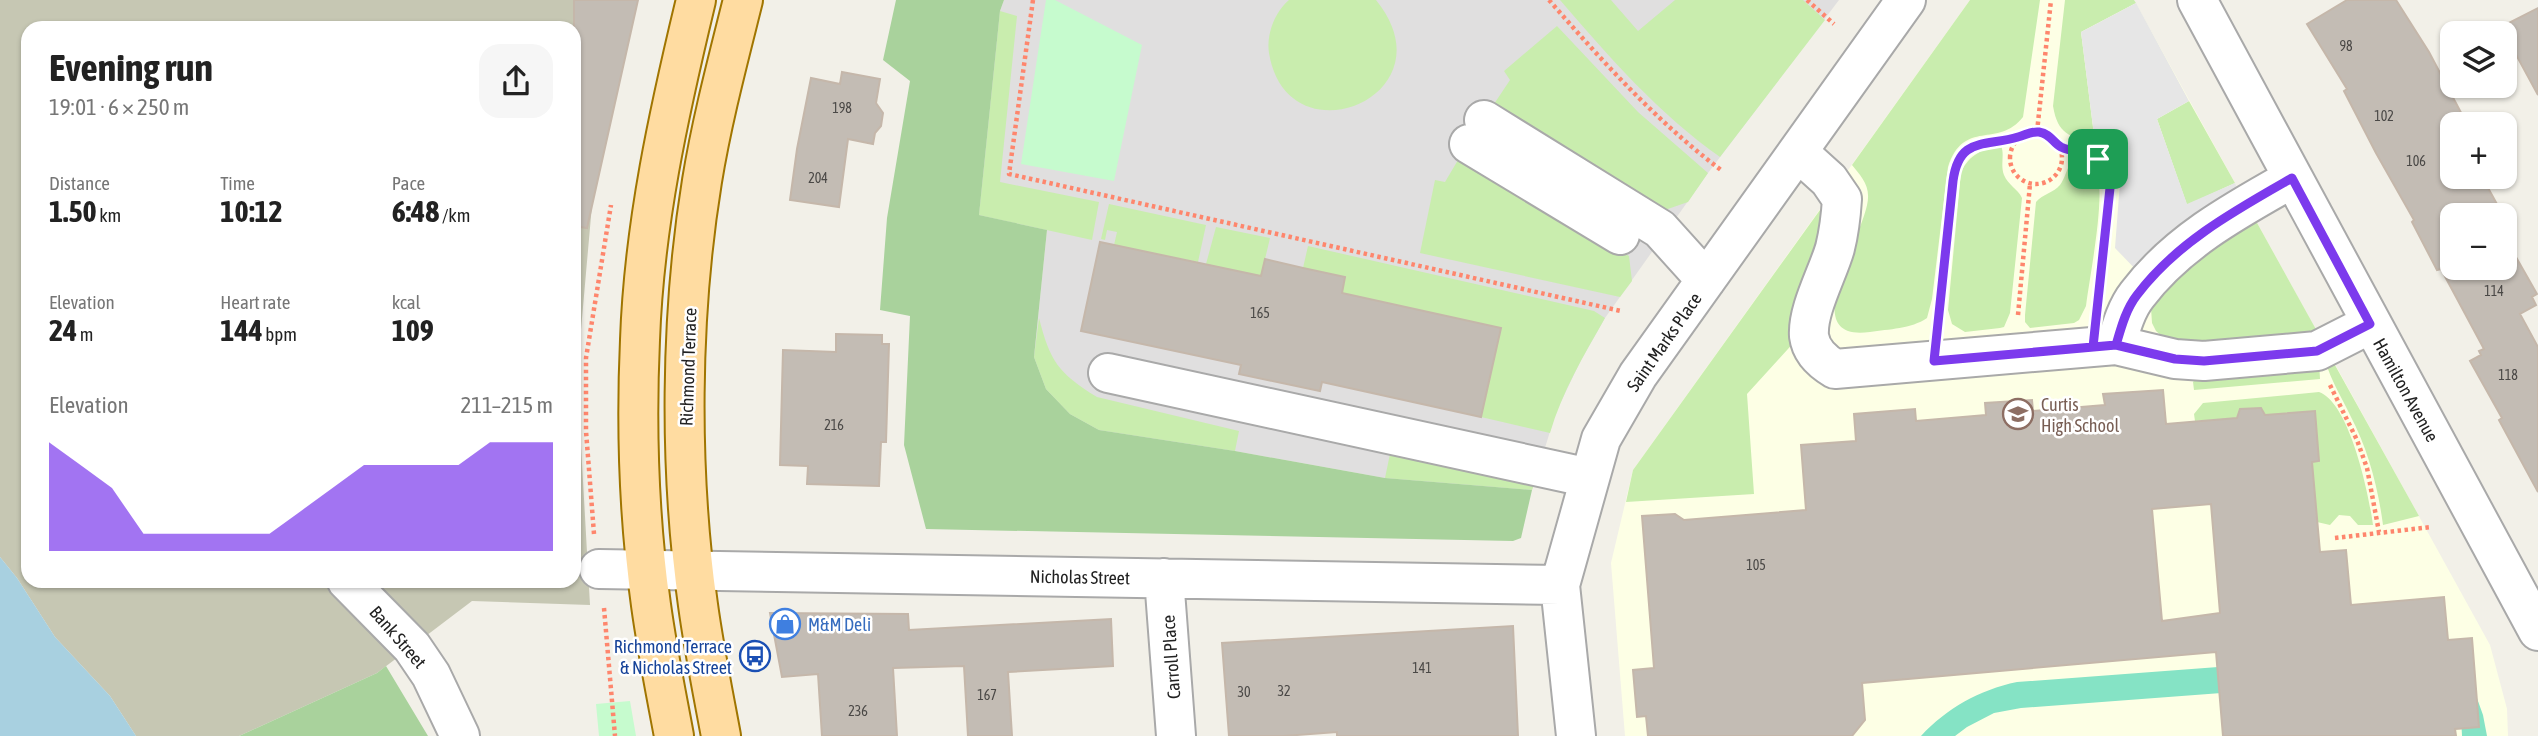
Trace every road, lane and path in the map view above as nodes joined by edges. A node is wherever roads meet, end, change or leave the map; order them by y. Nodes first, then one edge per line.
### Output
1 (696, 0) edge
2 (743, 0) edge
3 (1033, 0) edge
4 (1549, 0) edge
5 (1807, 0) edge
6 (1906, 0) edge
7 (2052, 0) edge
8 (2197, 0) edge
9 (1834, 24) dead end
10 (1477, 132) dead end
11 (2037, 132) junction
12 (2020, 137) junction
13 (2059, 147) junction
14 (1798, 152) junction
15 (1721, 170) dead end
16 (2292, 178) junction
17 (2030, 184) junction
18 (1706, 280) junction
19 (2101, 282) dead end
20 (1621, 311) dead end
21 (2370, 324) junction
22 (2116, 345) junction
23 (2317, 351) junction
24 (2014, 354) junction
25 (1934, 361) junction
26 (1108, 373) dead end
27 (1590, 478) junction
28 (2431, 527) dead end
29 (2379, 532) junction
30 (2335, 538) dead end
31 (647, 570) junction
32 (694, 570) junction
33 (1164, 578) junction
34 (1560, 585) junction
35 (601, 587) joint
36 (354, 588) edge
37 (2538, 631) edge
38 (460, 736) edge
39 (615, 736) edge
40 (674, 736) edge
41 (721, 736) edge
42 (1176, 736) edge
43 (1576, 736) edge

1 - 31 main road
2 - 32 main road, Richmond Terrace
3 - 20 path
4 - 15 path
5 - 9 path
6 - 14 street, Saint Marks Place
7 - 11 path
8 - 16 street, Hamilton Avenue
10 - 18 street
11 - 12 path
11 - 13 path
12 - 17 path
12 - 25 path
13 - 17 path
13 - 19 path
14 - 18 street, Saint Marks Place
14 - 25 street
16 - 21 street, Hamilton Avenue
16 - 22 street
17 - 24 path
18 - 27 street, Saint Marks Place
21 - 23 street
21 - 37 street, Hamilton Avenue
22 - 23 street
22 - 24 street
23 - 29 path
24 - 25 street
26 - 27 street
27 - 34 street, Saint Marks Place
28 - 29 path
29 - 30 path
31 - 32 street, Nicholas Street
31 - 35 street, Nicholas Street
31 - 40 main road
32 - 33 street, Nicholas Street
32 - 41 main road, Richmond Terrace
33 - 34 street, Nicholas Street
33 - 42 street, Carroll Place
34 - 43 street, Saint Marks Place
35 - 39 path
36 - 38 street, Bank Street

